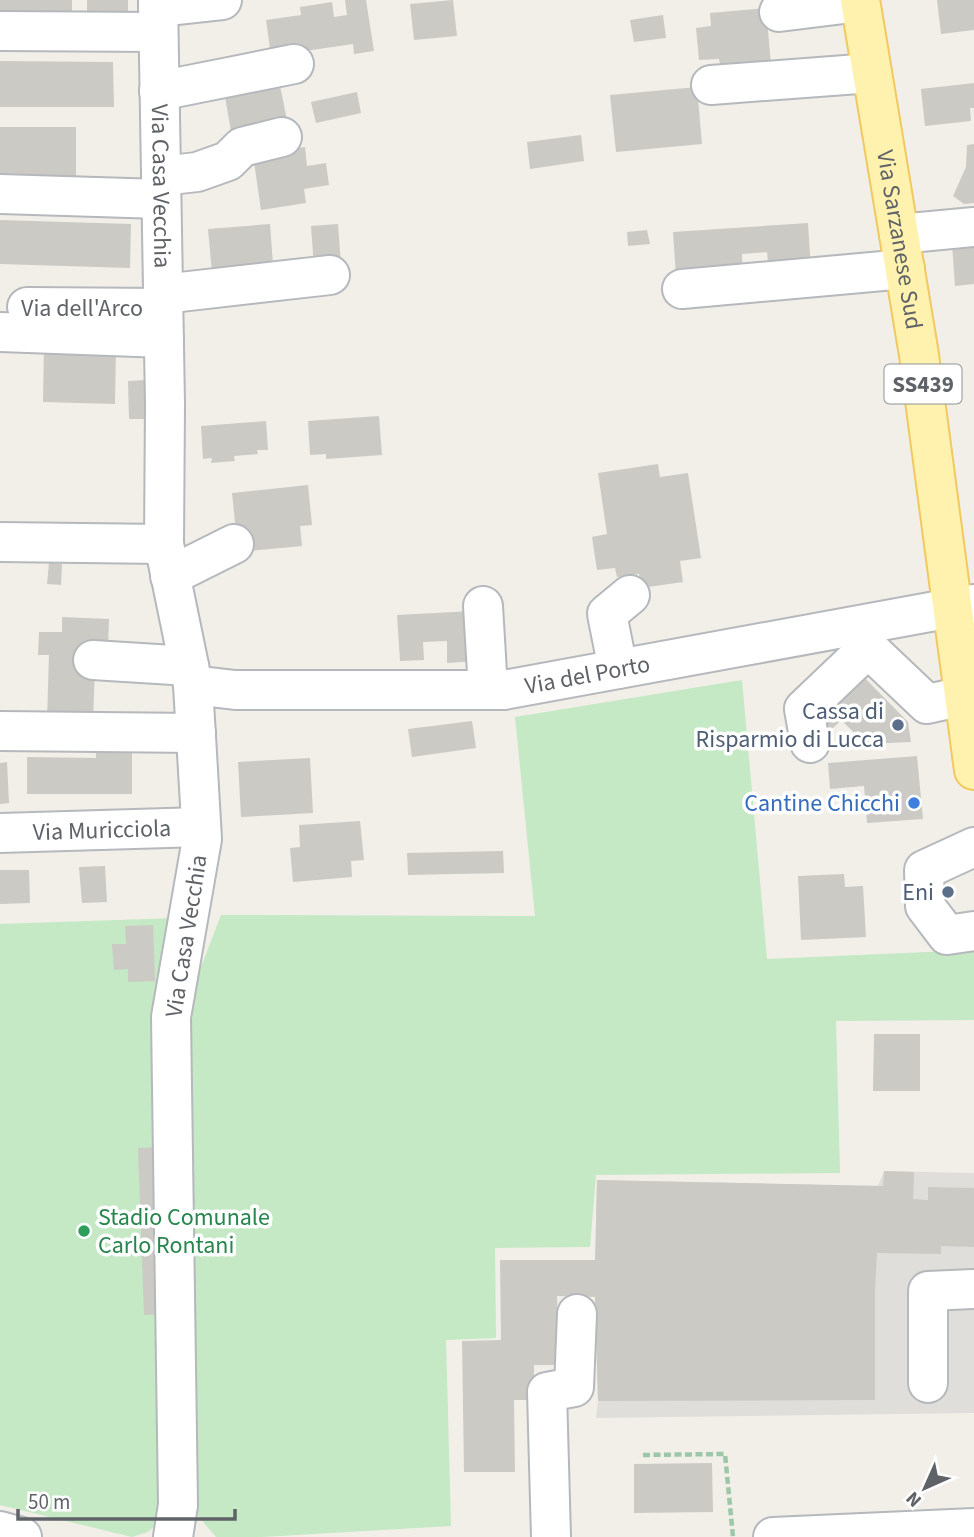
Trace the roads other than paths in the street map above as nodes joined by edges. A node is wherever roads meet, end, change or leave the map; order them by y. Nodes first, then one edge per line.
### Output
1 (222, 0) edge
2 (860, 1) edge
3 (779, 12) dead end
4 (158, 13) edge
5 (0, 31) edge
6 (294, 64) dead end
7 (873, 74) junction
8 (710, 85) dead end
9 (159, 91) junction
10 (282, 137) dead end
11 (161, 187) junction
12 (0, 194) edge
13 (974, 226) edge
14 (902, 251) junction
15 (330, 275) dead end
16 (681, 289) dead end
17 (0, 307) edge
18 (163, 313) junction
19 (0, 332) edge
20 (0, 542) edge
21 (234, 544) dead end
22 (167, 560) junction
23 (630, 595) dead end
24 (483, 606) dead end
25 (963, 606) edge
26 (857, 637) junction
27 (93, 660) dead end
28 (618, 669) junction
29 (191, 675) junction
30 (488, 690) junction
31 (964, 696) junction
32 (0, 732) edge
33 (195, 733) junction
34 (810, 743) dead end
35 (973, 753) edge
36 (201, 839) junction
37 (4, 845) edge
38 (974, 847) edge
39 (974, 931) edge
40 (974, 1289) edge
41 (577, 1314) dead end
42 (928, 1383) dead end
43 (0, 1531) edge
44 (963, 1531) edge
45 (22, 1537) edge
46 (173, 1537) edge
47 (551, 1537) edge
48 (773, 1537) edge

1 - 4 street
2 - 3 street
2 - 7 main road, Via Sarzanese Sud / SS439
4 - 5 street
4 - 9 street, Via Casa Vecchia
6 - 9 street
7 - 8 street
7 - 14 main road, Via Sarzanese Sud / SS439
9 - 11 street, Via Casa Vecchia
10 - 11 street
11 - 12 street
11 - 18 street, Via Casa Vecchia
13 - 14 street
14 - 16 street
14 - 25 main road, Via Sarzanese Sud / SS439
15 - 18 street
17 - 18 street, Via dell'Arco
18 - 19 street
18 - 22 street, Via Casa Vecchia
20 - 22 street
21 - 22 street
22 - 29 street, Via Casa Vecchia
23 - 28 street
24 - 30 street
25 - 26 street, Via del Porto
25 - 31 main road, Via Sarzanese Sud / SS439
26 - 28 street, Via del Porto
26 - 31 street
26 - 34 street
27 - 29 street, Via del Porto
28 - 30 street, Via del Porto
29 - 30 street, Via del Porto
29 - 33 street, Via Casa Vecchia
31 - 35 main road, Via Sarzanese Sud / SS439
32 - 33 street
33 - 36 street, Via Casa Vecchia
36 - 37 street
36 - 46 street, Via Casa Vecchia
38 - 39 street
40 - 42 street
41 - 47 street
43 - 45 street
44 - 48 street

